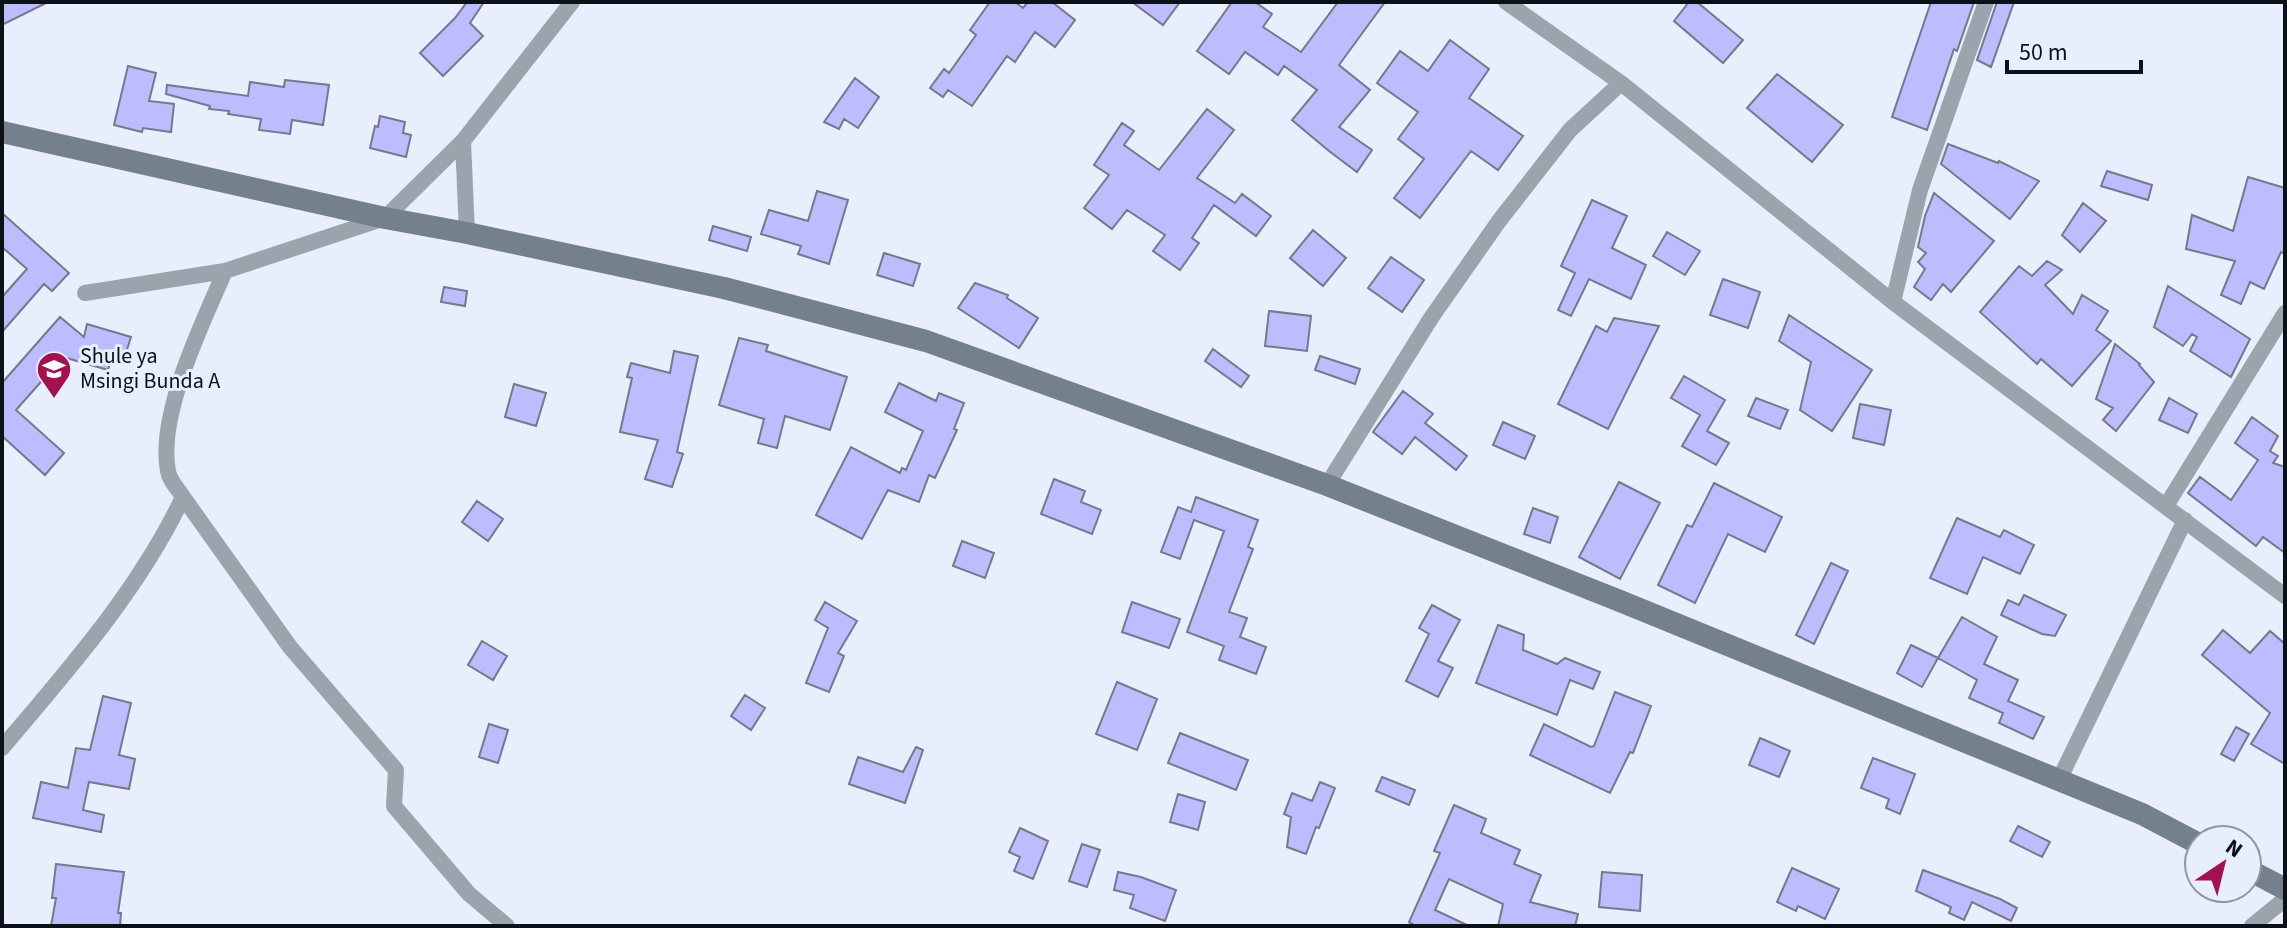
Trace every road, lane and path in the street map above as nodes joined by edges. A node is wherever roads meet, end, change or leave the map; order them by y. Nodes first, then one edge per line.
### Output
1 (572, 2) edge
2 (1506, 2) edge
3 (1986, 2) edge
4 (1621, 83) junction
5 (2, 132) edge
6 (463, 141) junction
7 (385, 218) junction
8 (467, 233) junction
9 (225, 271) junction
10 (85, 293) dead end
11 (1893, 302) junction
12 (2285, 313) edge
13 (1327, 485) junction
14 (183, 497) junction
15 (2166, 506) junction
16 (2185, 520) junction
17 (2285, 596) edge
18 (2, 748) edge
19 (2059, 780) junction
20 (2183, 836) edge
21 (2263, 877) edge
22 (2285, 889) edge
23 (2285, 899) edge
24 (507, 926) edge
25 (2252, 926) edge

1 - 6 street
2 - 4 street
3 - 11 street
4 - 11 street
4 - 13 street
5 - 7 main road
6 - 7 street
6 - 8 street
7 - 8 main road
7 - 9 street
8 - 13 main road
9 - 10 street
9 - 14 street
11 - 15 street
12 - 15 street
13 - 19 main road
14 - 18 street
14 - 24 street
15 - 16 street
16 - 17 street
16 - 19 street
19 - 20 main road
21 - 22 main road
23 - 25 street

